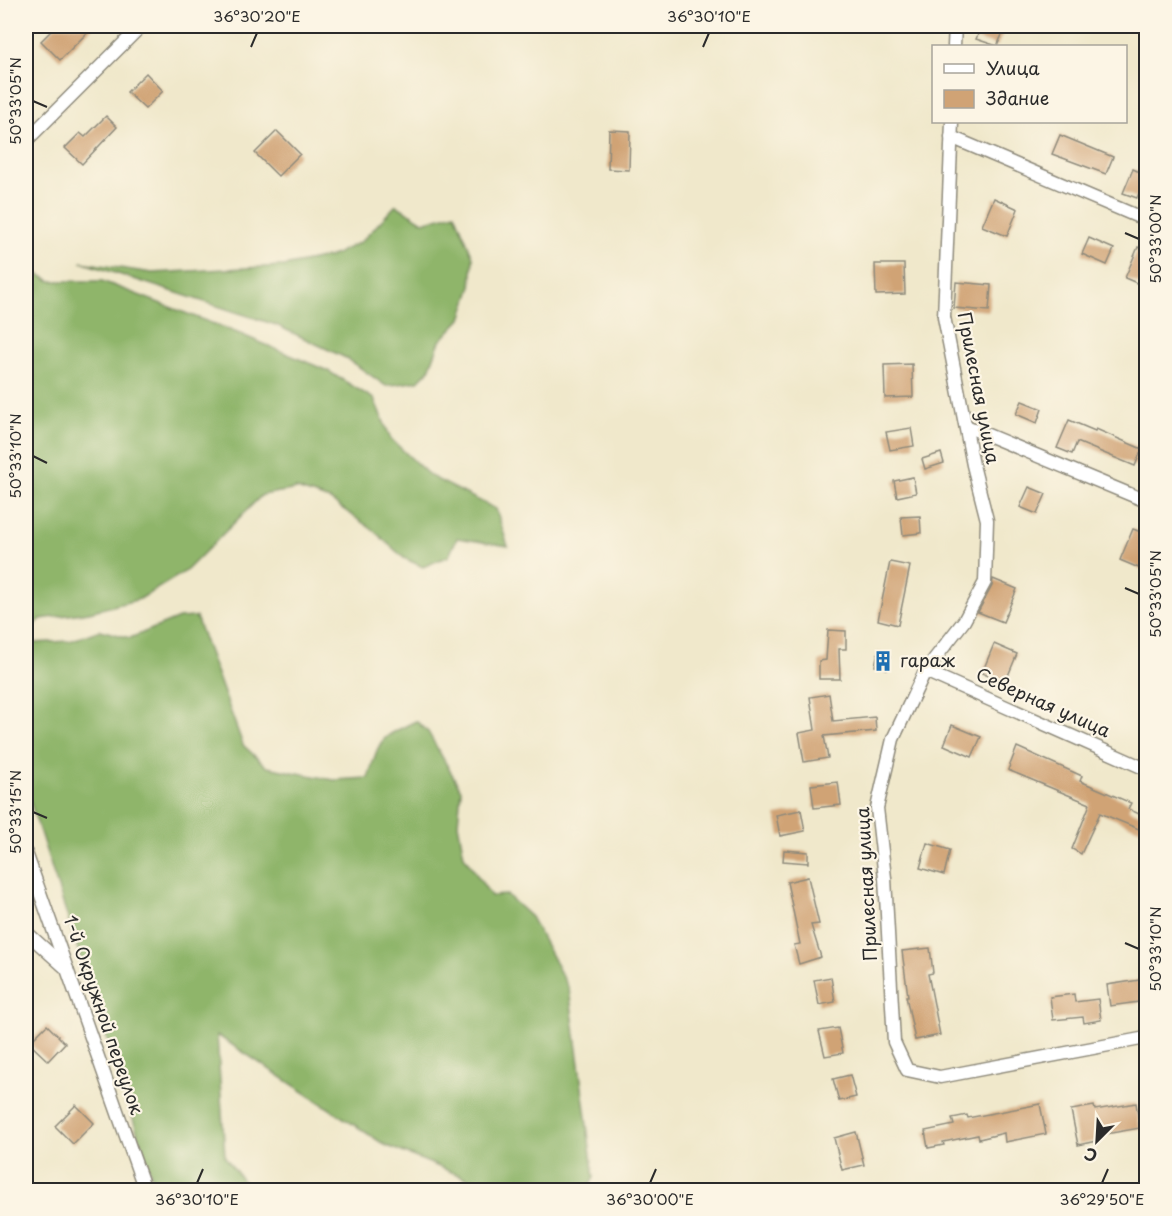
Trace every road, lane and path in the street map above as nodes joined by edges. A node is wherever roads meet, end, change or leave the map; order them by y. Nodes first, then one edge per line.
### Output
1 (141, 26) edge
2 (955, 26) edge
3 (954, 45) edge
4 (951, 123) edge
5 (951, 137) junction
6 (26, 141) edge
7 (1146, 220) edge
8 (966, 426) junction
9 (1146, 501) edge
10 (925, 671) junction
11 (1146, 769) edge
12 (26, 853) edge
13 (26, 932) edge
14 (69, 971) junction
15 (1146, 1038) edge
16 (145, 1191) edge

1 - 6 street
2 - 3 street
4 - 5 street, Прилесная улица
5 - 7 street
5 - 8 street, Прилесная улица
8 - 9 street
8 - 10 street, Прилесная улица
10 - 11 street, Северная улица
10 - 15 street, Прилесная улица
12 - 14 street, 1-й Окружной переулок
13 - 14 street
14 - 16 street, 1-й Окружной переулок

